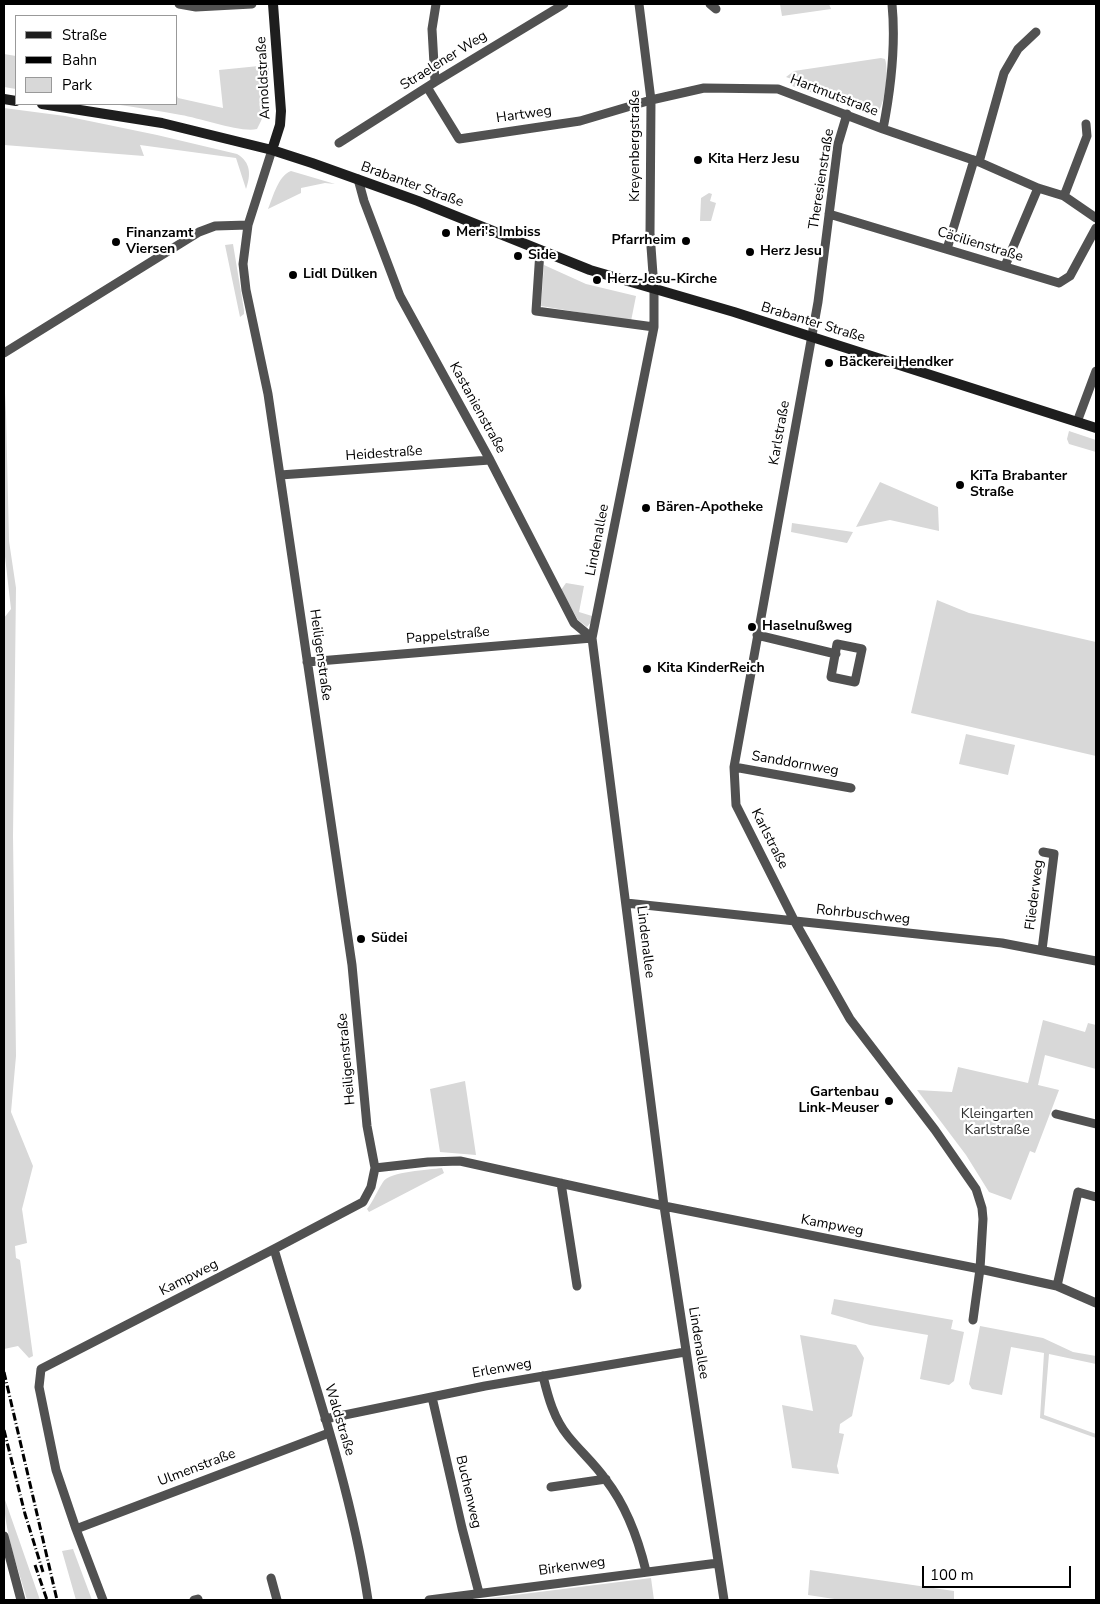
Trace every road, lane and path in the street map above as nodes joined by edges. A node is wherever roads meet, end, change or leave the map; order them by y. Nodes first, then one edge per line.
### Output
1 (179, 4) edge
2 (252, 4) edge
3 (273, 4) edge
4 (436, 4) edge
5 (564, 4) edge
6 (639, 4) edge
7 (892, 4) edge
8 (1036, 32) dead end
9 (431, 85) junction
10 (651, 100) junction
11 (48, 105) edge
12 (847, 114) junction
13 (1086, 124) dead end
14 (883, 129) junction
15 (339, 143) dead end
16 (272, 150) junction
17 (977, 161) junction
18 (358, 179) junction
19 (1038, 188) junction
20 (1064, 196) junction
21 (829, 214) junction
22 (1096, 218) edge
23 (248, 225) junction
24 (1096, 228) edge
25 (947, 249) junction
26 (540, 251) junction
27 (1005, 266) junction
28 (654, 288) junction
29 (654, 327) junction
30 (811, 336) junction
31 (4, 353) edge
32 (1096, 371) edge
33 (1077, 422) junction
34 (1096, 428) edge
35 (490, 460) junction
36 (280, 475) junction
37 (757, 635) junction
38 (592, 638) junction
39 (836, 654) junction
40 (307, 662) junction
41 (734, 767) junction
42 (851, 788) dead end
43 (1043, 852) dead end
44 (626, 903) junction
45 (795, 922) junction
46 (1042, 950) junction
47 (1096, 961) edge
48 (1056, 1114) dead end
49 (1096, 1124) edge
50 (375, 1168) junction
51 (561, 1183) junction
52 (1096, 1197) edge
53 (664, 1206) junction
54 (274, 1249) junction
55 (980, 1269) junction
56 (577, 1286) dead end
57 (1057, 1286) junction
58 (1096, 1303) edge
59 (973, 1320) dead end
60 (685, 1352) junction
61 (543, 1376) junction
62 (432, 1397) junction
63 (325, 1419) junction
64 (329, 1433) junction
65 (606, 1479) junction
66 (551, 1487) dead end
67 (76, 1529) junction
68 (4, 1536) edge
69 (718, 1563) junction
70 (646, 1571) junction
71 (271, 1578) dead end
72 (479, 1593) junction
73 (21, 1600) edge
74 (103, 1600) edge
75 (277, 1600) edge
76 (368, 1600) edge
77 (430, 1600) edge
78 (724, 1600) edge

1 - 2 street
3 - 16 main road, Arnoldstraße
4 - 9 street
5 - 9 street, Straelener Weg
6 - 10 street, Kreyenbergstraße
7 - 14 street
8 - 17 street
9 - 10 street, Hartweg
9 - 15 street, Straelener Weg
10 - 12 street, Hartmutstraße
10 - 28 street, Kreyenbergstraße
11 - 16 main road, Brabanter Straße
12 - 14 street, Hartmutstraße
12 - 21 street, Theresienstraße
13 - 20 street
14 - 17 street, Hartmutstraße
16 - 18 main road, Brabanter Straße
16 - 23 street, Heiligenstraße
17 - 19 street, Hartmutstraße
17 - 25 street
18 - 26 main road, Brabanter Straße
18 - 35 street, Kastanienstraße
19 - 20 street, Hartmutstraße
19 - 27 street
20 - 22 street, Hartmutstraße
21 - 25 street, Cäcilienstraße
21 - 30 street, Theresienstraße
23 - 31 street
23 - 36 street, Heiligenstraße
24 - 27 street, Cäcilienstraße
25 - 27 street, Cäcilienstraße
26 - 28 main road, Brabanter Straße
26 - 29 street
28 - 29 street, Lindenallee
28 - 30 main road, Brabanter Straße
29 - 38 street, Lindenallee
30 - 33 main road, Brabanter Straße
30 - 37 street, Karlstraße
32 - 33 street
33 - 34 main road, Brabanter Straße
35 - 36 street, Heidestraße
35 - 38 street, Kastanienstraße
36 - 40 street, Heiligenstraße
37 - 39 street
37 - 41 street, Karlstraße
38 - 40 street, Pappelstraße
38 - 44 street, Lindenallee
39 - 39 street
40 - 50 street, Heiligenstraße
41 - 42 street, Sanddornweg
41 - 45 street, Karlstraße
43 - 46 street, Fliederweg
44 - 45 street, Rohrbuschweg
44 - 53 street, Lindenallee
45 - 46 street, Rohrbuschweg
45 - 55 street, Karlstraße
46 - 47 street, Rohrbuschweg
48 - 49 street
50 - 51 street, Kampweg
50 - 54 street, Kampweg
51 - 53 street, Kampweg
51 - 56 street
52 - 57 street
53 - 55 street, Kampweg
53 - 60 street, Lindenallee
54 - 63 street, Waldstraße
54 - 67 street, Kampweg
55 - 57 street, Kampweg
55 - 59 street, Karlstraße
57 - 58 street, Kampweg
60 - 61 street, Erlenweg
60 - 69 street, Lindenallee
61 - 62 street, Erlenweg
61 - 65 street
62 - 63 street, Erlenweg
62 - 72 street, Buchenweg
63 - 64 street, Waldstraße
64 - 67 street, Ulmenstraße
64 - 76 street, Waldstraße
65 - 66 street
65 - 70 street
67 - 74 street, Kampweg
68 - 73 street
69 - 70 street, Birkenweg
69 - 78 street, Lindenallee
70 - 72 street, Birkenweg
71 - 75 street
72 - 77 street, Birkenweg

